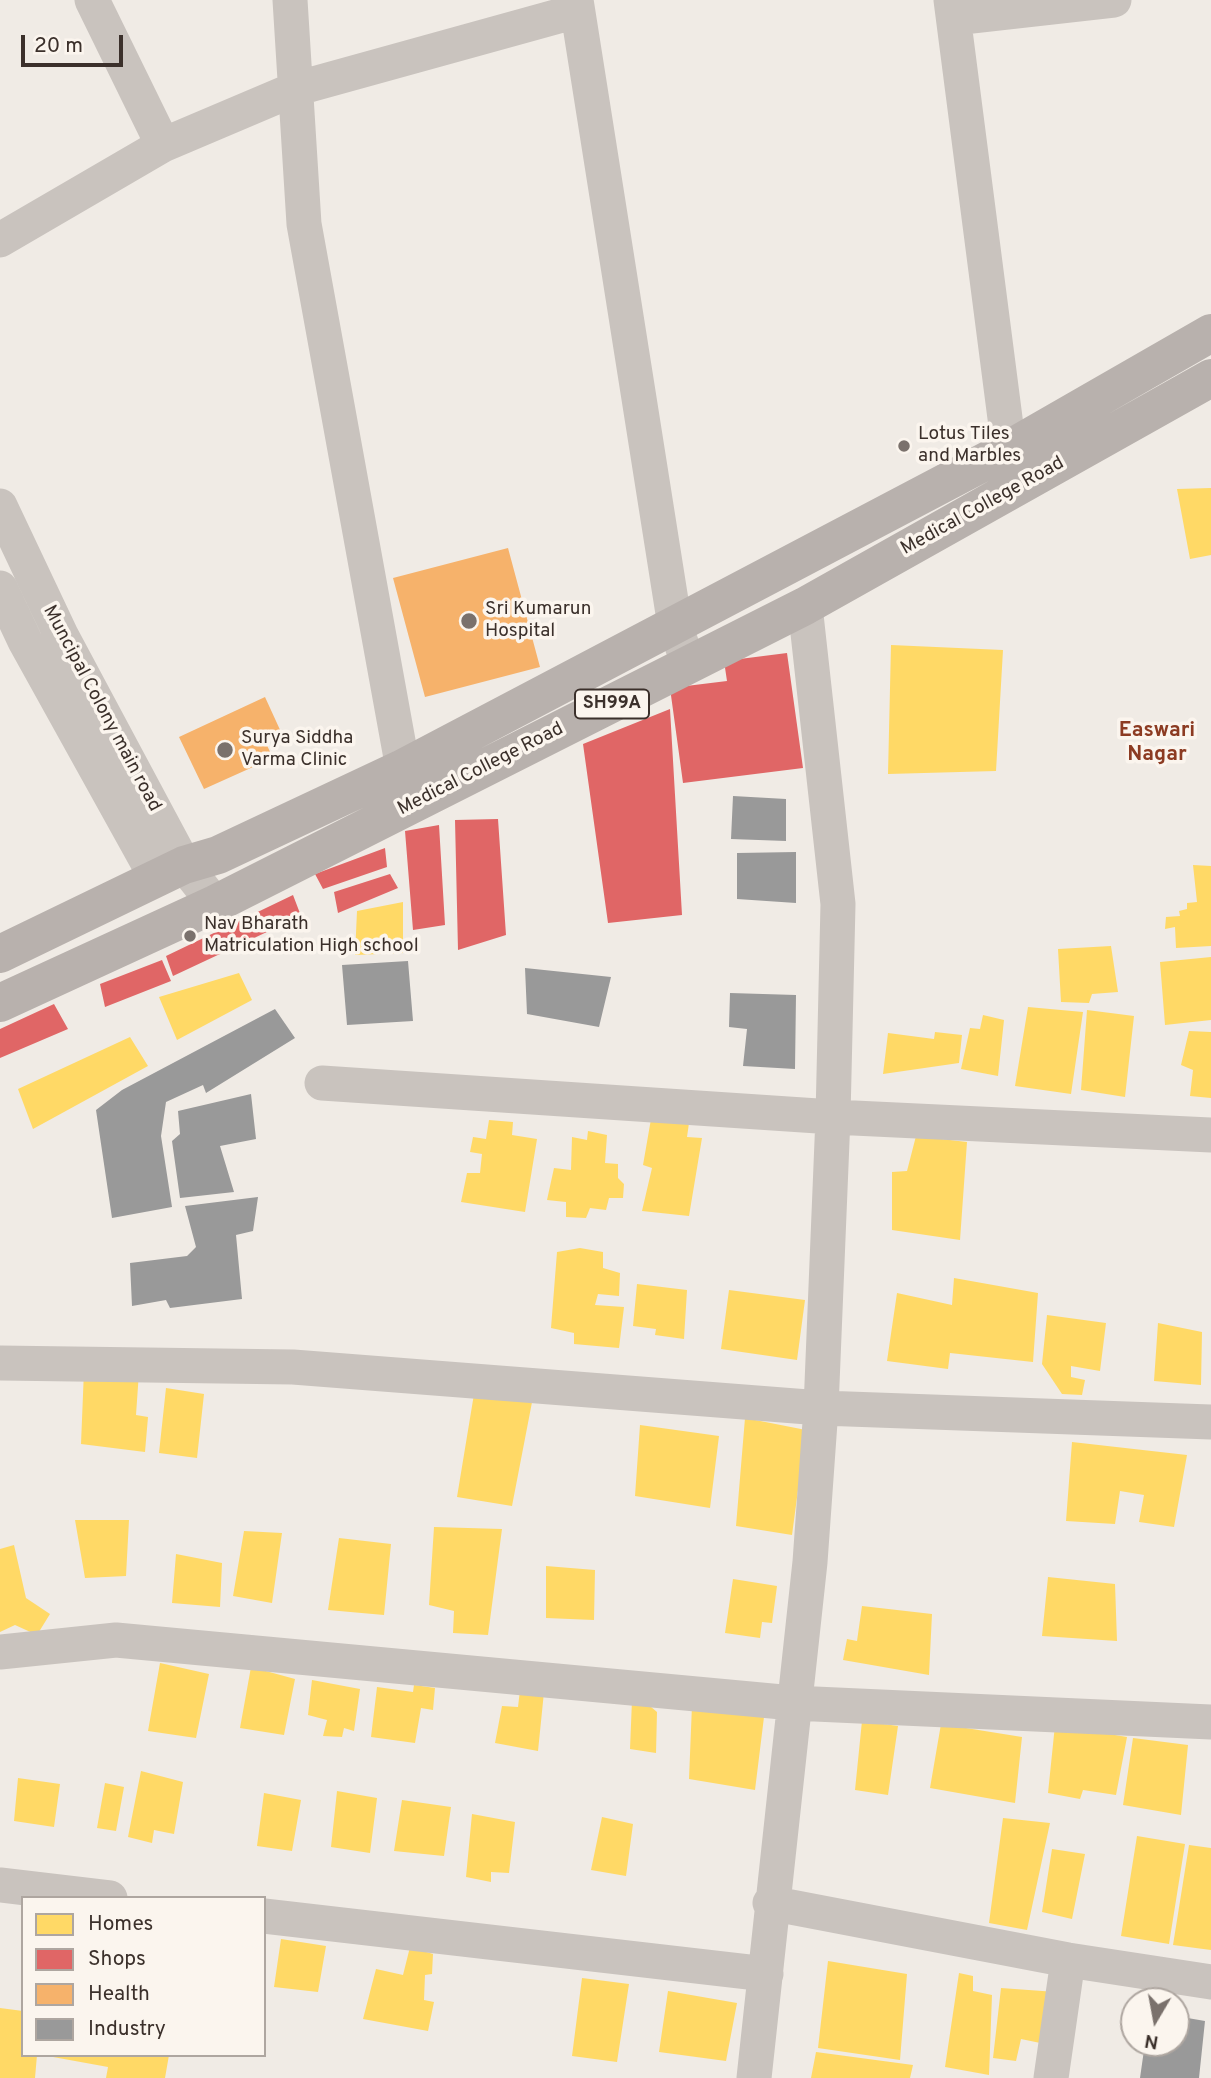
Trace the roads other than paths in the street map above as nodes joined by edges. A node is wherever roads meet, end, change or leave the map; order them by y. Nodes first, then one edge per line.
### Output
1 (92, 0) edge
2 (290, 0) edge
3 (1114, 0) edge
4 (577, 6) edge
5 (952, 9) edge
6 (295, 89) junction
7 (163, 145) junction
8 (0, 240) edge
9 (1211, 334) edge
10 (1211, 378) edge
11 (1009, 449) junction
12 (1027, 483) junction
13 (0, 506) edge
14 (0, 588) edge
15 (805, 606) junction
16 (675, 626) junction
17 (61, 635) junction
18 (13, 645) edge
19 (689, 665) junction
20 (401, 769) junction
21 (410, 806) junction
22 (170, 872) junction
23 (215, 904) junction
24 (0, 954) edge
25 (0, 1003) edge
26 (322, 1083) dead end
27 (833, 1117) junction
28 (1211, 1135) edge
29 (0, 1363) edge
30 (821, 1408) junction
31 (1211, 1423) edge
32 (0, 1652) edge
33 (793, 1703) junction
34 (1211, 1723) edge
35 (0, 1885) edge
36 (93, 1896) edge
37 (770, 1903) junction
38 (266, 1916) edge
39 (1068, 1961) junction
40 (766, 1973) junction
41 (1211, 1982) edge
42 (754, 2078) edge
43 (1051, 2078) edge

1 - 7 street
2 - 6 street
3 - 5 street
4 - 6 street
4 - 16 street
5 - 11 street
6 - 7 street
6 - 20 street
7 - 8 street
9 - 11 main road, Medical College Road / SH99A
10 - 12 main road, Medical College Road / SH99A
11 - 12 street
11 - 16 main road, Medical College Road / SH99A
12 - 15 main road, Medical College Road / SH99A
13 - 17 street, Muncipal Colony main road
14 - 18 street
15 - 19 main road, Medical College Road / SH99A
15 - 27 street
16 - 19 street
16 - 20 main road, Medical College Road / SH99A
17 - 18 street
17 - 22 street, Muncipal Colony main road
18 - 22 street
19 - 21 main road, Medical College Road / SH99A
20 - 21 street
20 - 22 main road, Medical College Road / SH99A
21 - 23 main road, Medical College Road / SH99A
22 - 23 street, Muncipal Colony main road
22 - 24 main road, Medical College Road / SH99A
23 - 25 main road, Medical College Road / SH99A
26 - 27 street
27 - 28 street
27 - 30 street
29 - 30 street
30 - 31 street
30 - 33 street
32 - 33 street
33 - 34 street
33 - 37 street
35 - 36 street
37 - 39 street
37 - 40 street
38 - 40 street
39 - 41 street
39 - 43 street
40 - 42 street

